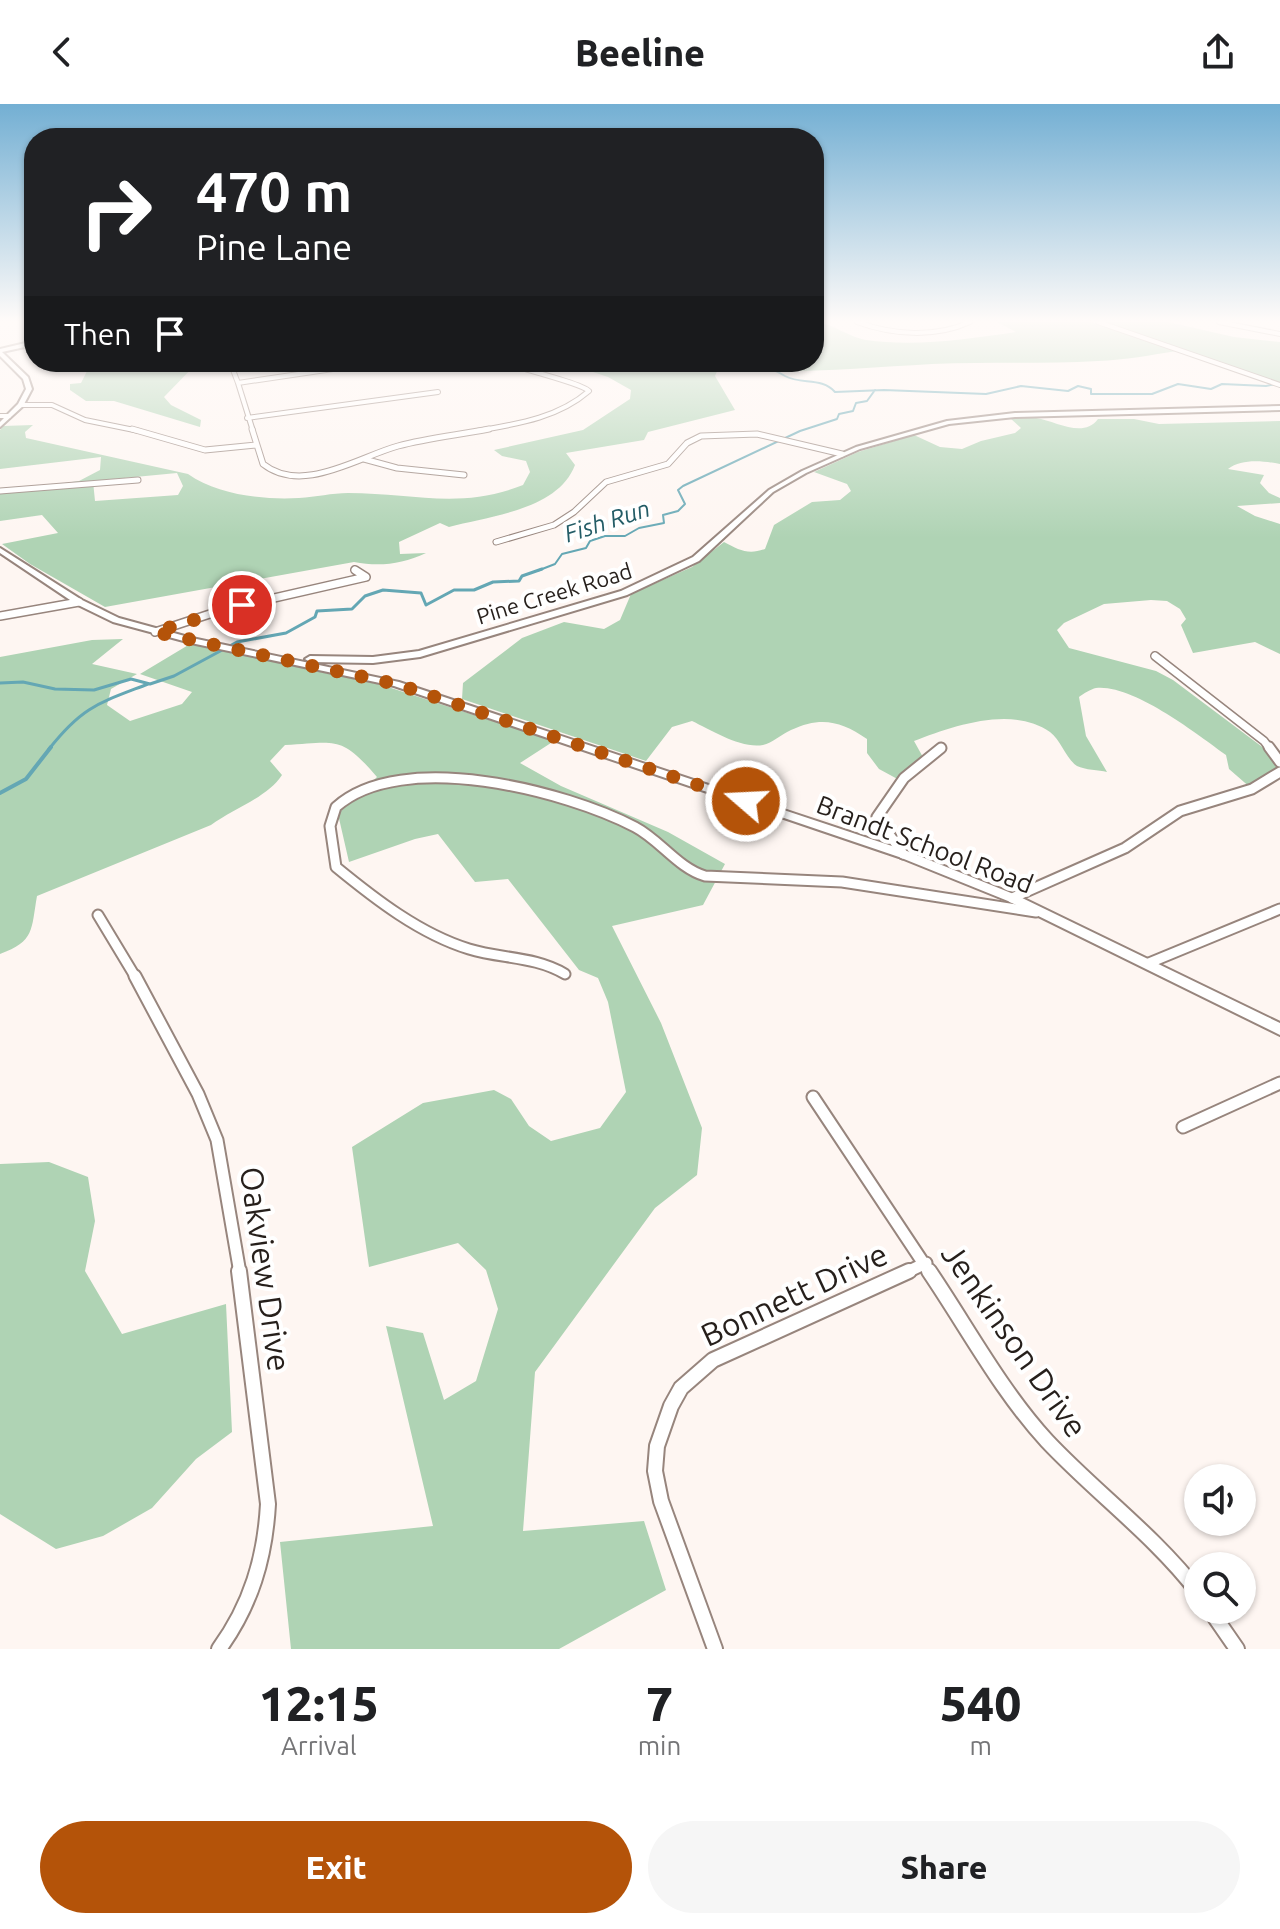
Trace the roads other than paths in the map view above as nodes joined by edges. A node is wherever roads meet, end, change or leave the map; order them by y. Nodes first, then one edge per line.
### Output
1 (26, 394) edge
2 (241, 394) edge
3 (423, 394) edge
4 (585, 394) edge
5 (21, 405) junction
6 (1280, 408) edge
7 (0, 416) edge
8 (9, 416) junction
9 (247, 418) junction
10 (0, 425) edge
11 (256, 445) junction
12 (810, 448) junction
13 (842, 454) junction
14 (832, 458) junction
15 (364, 459) junction
16 (464, 475) dead end
17 (138, 480) dead end
18 (0, 491) edge
19 (496, 542) dead end
20 (0, 550) edge
21 (355, 570) dead end
22 (79, 602) junction
23 (0, 616) edge
24 (155, 632) junction
25 (1155, 656) dead end
26 (275, 657) junction
27 (941, 748) dead end
28 (1280, 762) edge
29 (1280, 772) edge
30 (903, 854) junction
31 (1012, 898) junction
32 (1280, 909) edge
33 (1043, 913) junction
34 (98, 915) dead end
35 (1149, 963) junction
36 (565, 974) dead end
37 (1280, 1029) edge
38 (1280, 1083) edge
39 (813, 1097) dead end
40 (1183, 1127) dead end
41 (926, 1263) junction
42 (1184, 1575) edge
43 (1220, 1624) edge
44 (219, 1649) edge
45 (715, 1649) edge
46 (1237, 1649) edge

1 - 5 street
2 - 9 street
3 - 9 street
4 - 15 street
5 - 8 street
5 - 11 street
6 - 13 street, Pine Creek Road
7 - 8 street
8 - 10 street
9 - 11 street
11 - 15 street
12 - 13 street
12 - 14 street
12 - 19 street
13 - 14 street, Pine Creek Road
14 - 26 street, Pine Creek Road
15 - 16 street
17 - 18 street
20 - 22 street, Brandt School Road
21 - 24 street
22 - 23 street
22 - 24 street, Brandt School Road
24 - 26 street, Brandt School Road
25 - 28 street
26 - 30 street, Brandt School Road
27 - 30 street
29 - 31 street
30 - 31 street, Brandt School Road
31 - 33 street, Brandt School Road
32 - 35 street
33 - 35 street, Brandt School Road
33 - 36 street
34 - 44 street, Oakview Drive
35 - 37 street, Brandt School Road
38 - 40 street
39 - 41 street, Jenkinson Drive
41 - 42 street, Jenkinson Drive
41 - 45 street, Bonnett Drive
43 - 46 street

